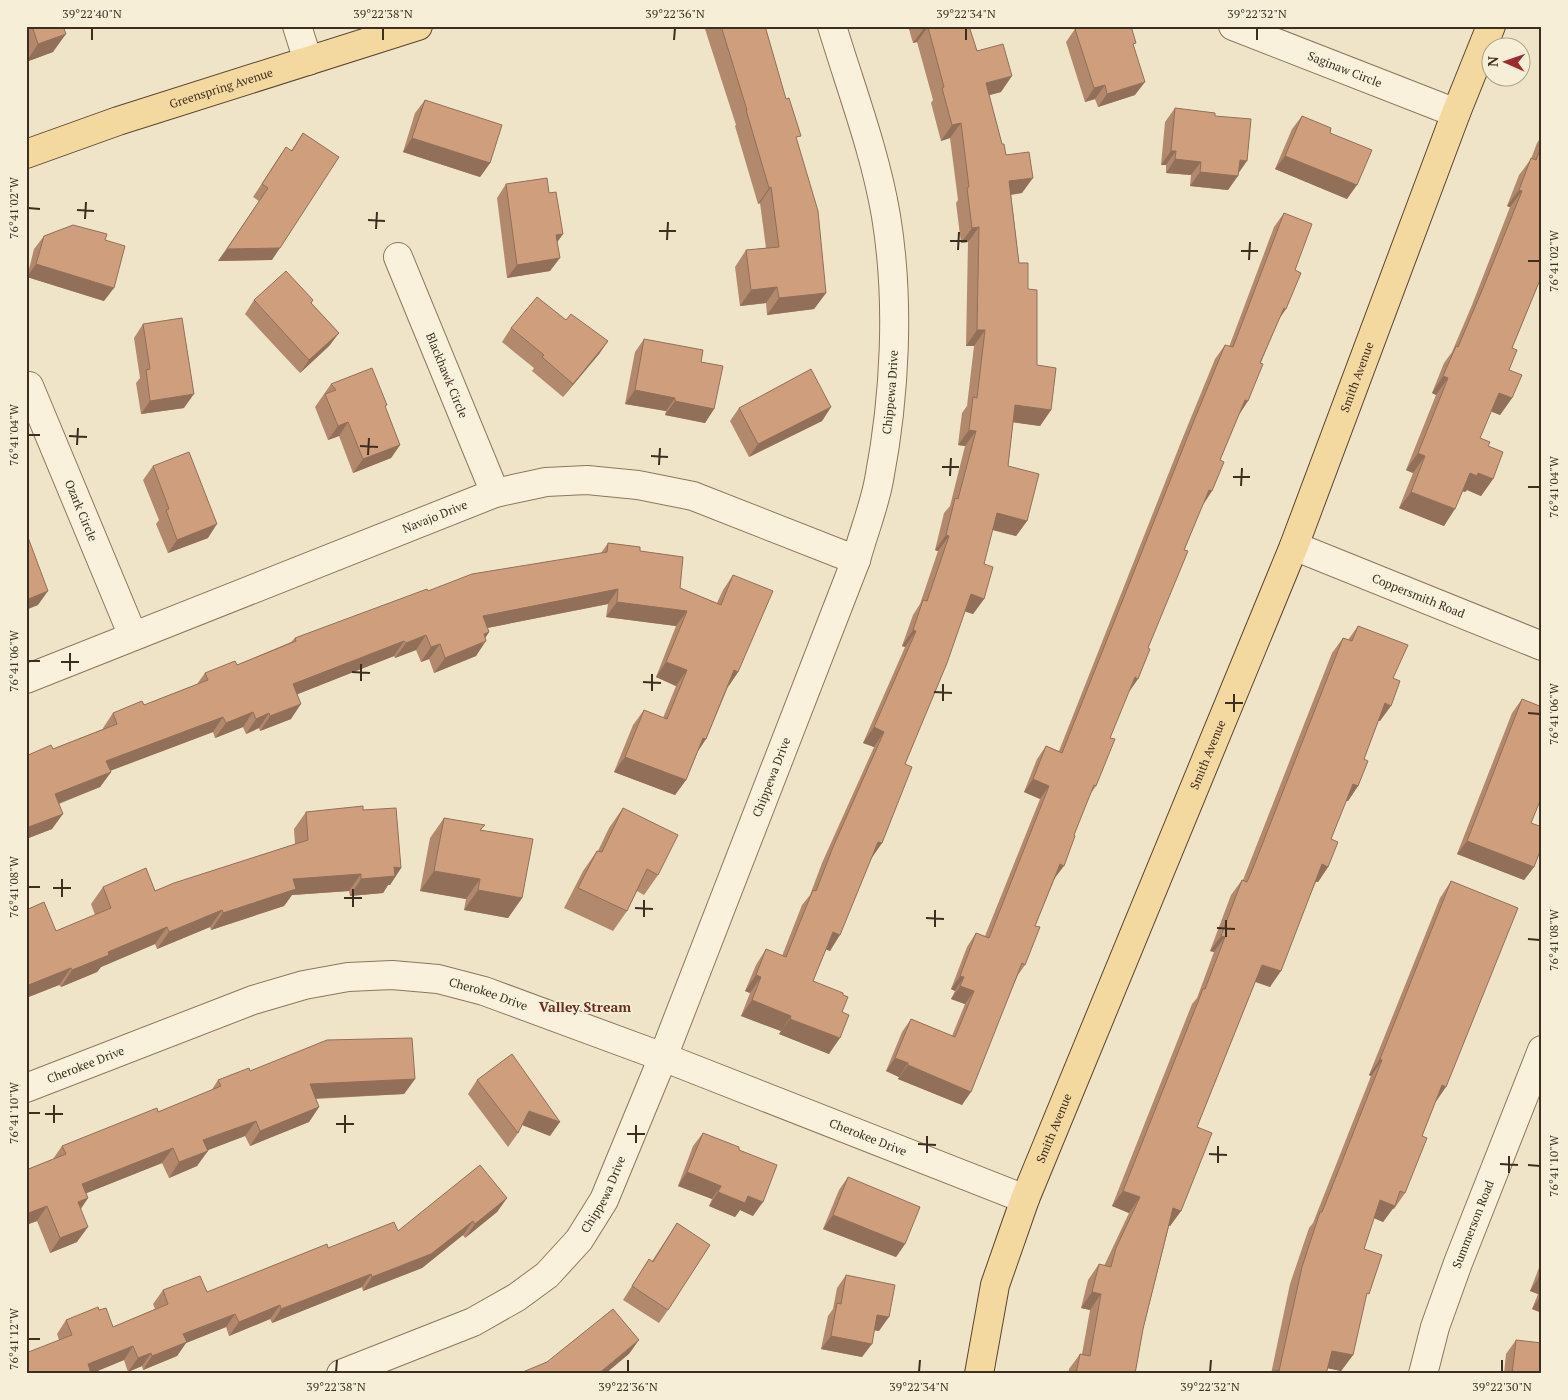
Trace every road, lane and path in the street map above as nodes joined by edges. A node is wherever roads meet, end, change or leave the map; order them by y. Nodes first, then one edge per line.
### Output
1 (297, 26) edge
2 (418, 26) edge
3 (832, 26) edge
4 (1233, 26) edge
5 (1491, 26) edge
6 (308, 61) junction
7 (1456, 113) junction
8 (26, 154) edge
9 (398, 257) dead end
10 (29, 386) dead end
11 (495, 494) junction
12 (1294, 546) junction
13 (856, 560) junction
14 (133, 636) junction
15 (1542, 646) edge
16 (26, 679) edge
17 (1542, 1050) edge
18 (663, 1057) junction
19 (26, 1088) edge
20 (1025, 1199) junction
21 (341, 1374) edge
22 (979, 1374) edge
23 (1423, 1374) edge

1 - 6 street
2 - 6 main road, Greenspring Avenue
3 - 13 street, Chippewa Drive
4 - 7 street, Saginaw Circle
5 - 7 main road, Smith Avenue
6 - 8 main road, Greenspring Avenue
7 - 12 main road, Smith Avenue
9 - 11 street, Blackhawk Circle
10 - 14 street, Ozark Circle
11 - 13 street, Navajo Drive
11 - 14 street, Navajo Drive
12 - 15 street, Coppersmith Road
12 - 20 main road, Smith Avenue
13 - 18 street, Chippewa Drive
14 - 16 street, Navajo Drive
17 - 23 street, Summerson Road
18 - 19 street, Cherokee Drive
18 - 20 street, Cherokee Drive
18 - 21 street, Chippewa Drive
20 - 22 main road, Smith Avenue

